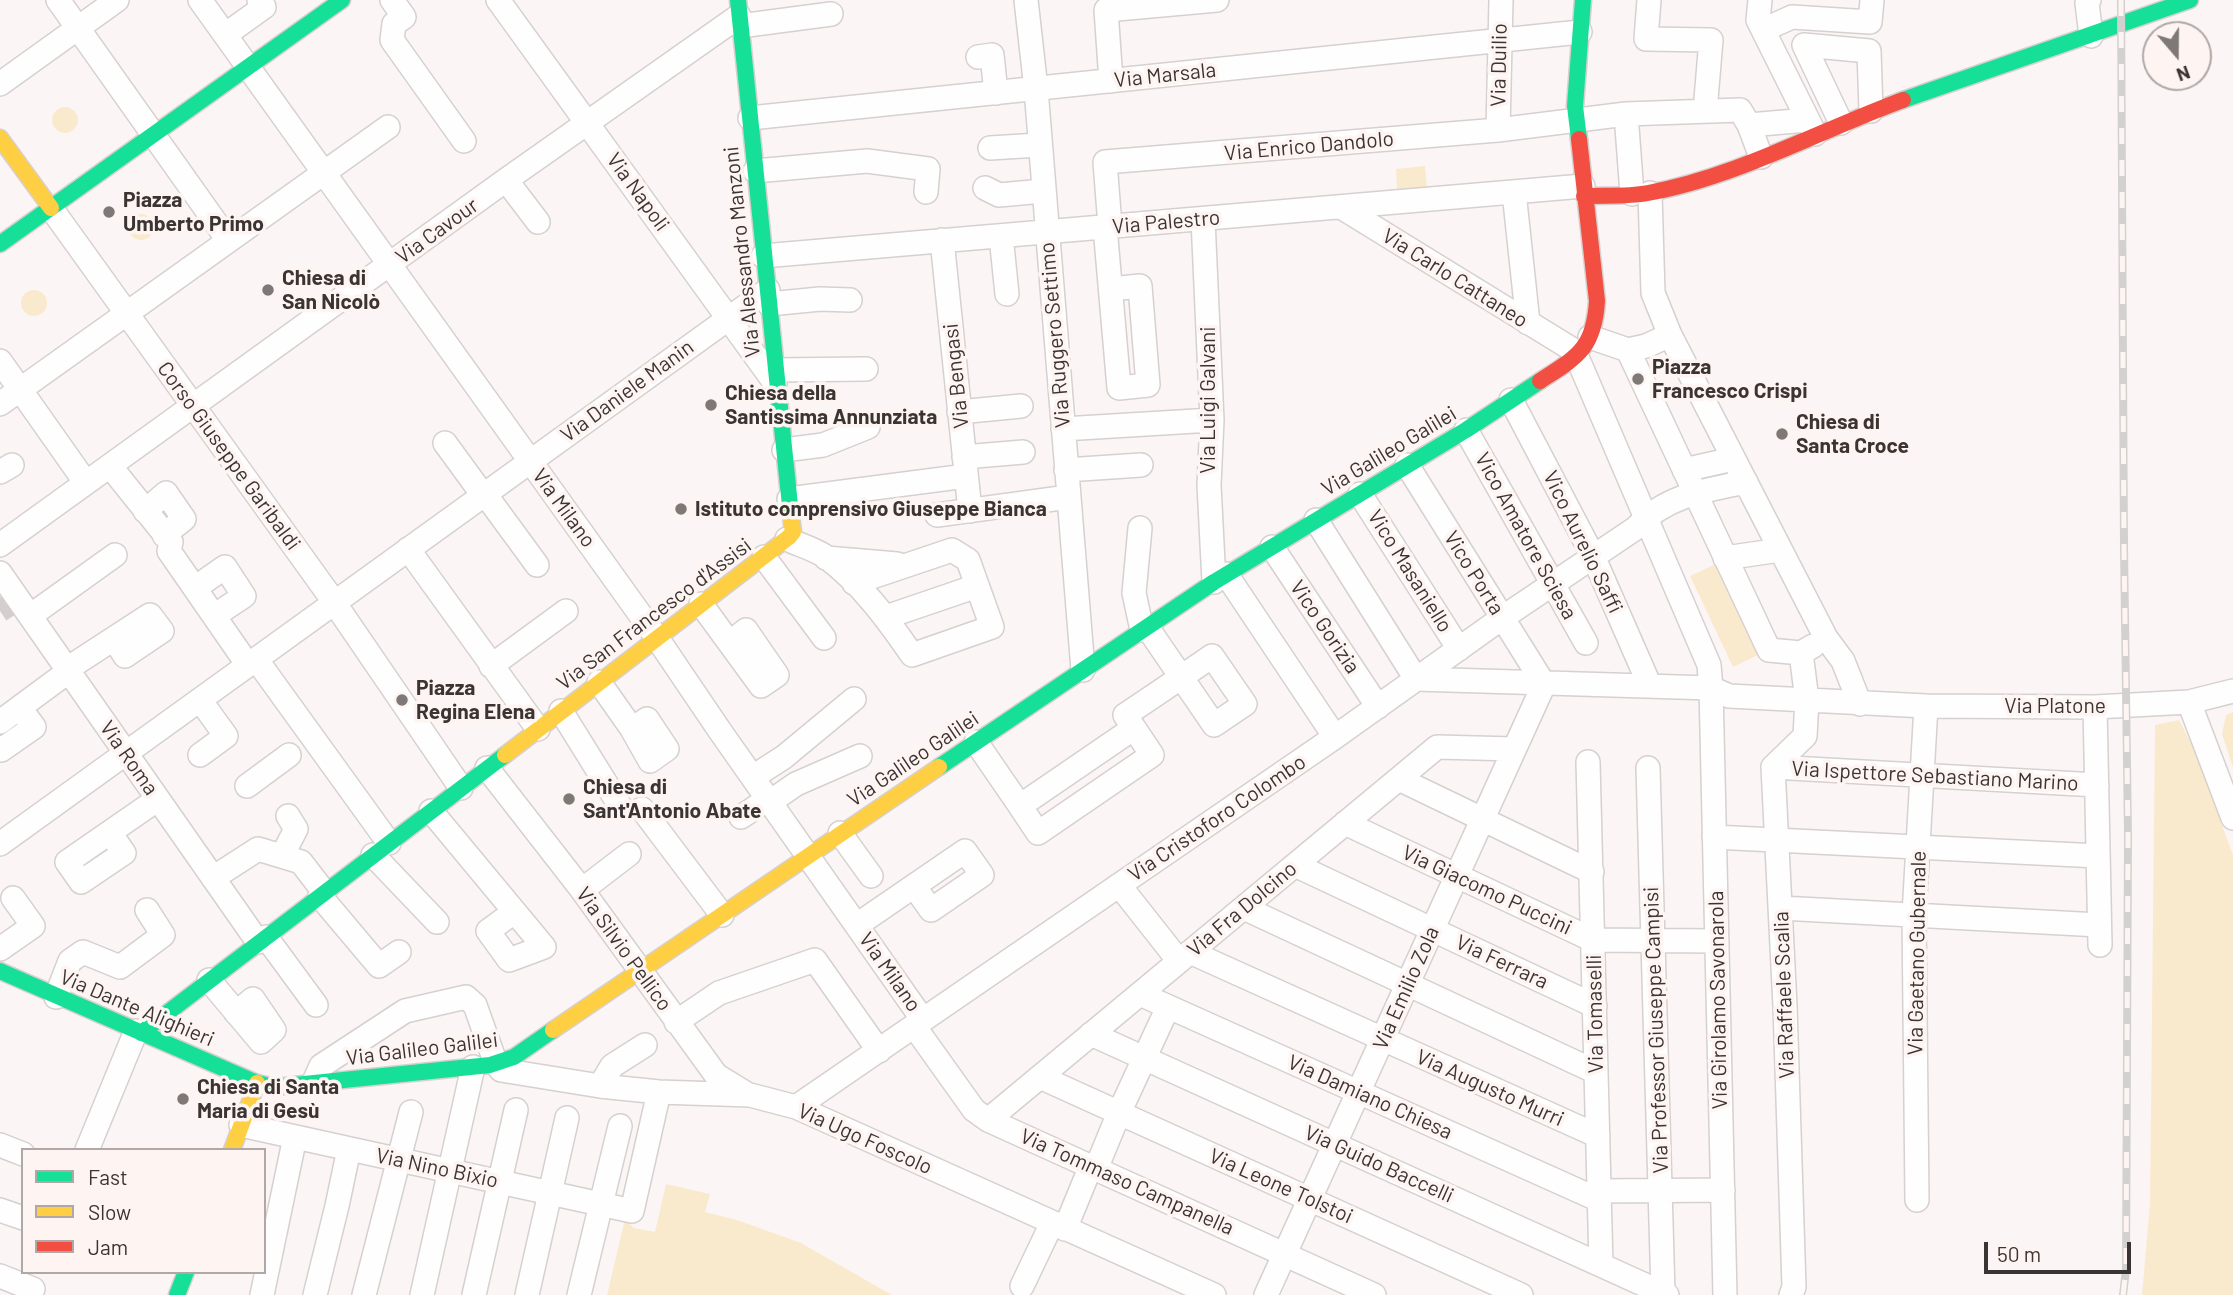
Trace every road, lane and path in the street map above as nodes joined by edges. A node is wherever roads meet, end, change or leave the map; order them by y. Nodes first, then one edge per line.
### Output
1 (58, 0) edge
2 (117, 0) edge
3 (200, 0) edge
4 (259, 0) edge
5 (342, 0) edge
6 (392, 0) edge
7 (498, 0) edge
8 (1026, 0) edge
9 (1217, 0) edge
10 (1501, 0) edge
11 (1583, 0) edge
12 (1649, 0) edge
13 (1760, 0) edge
14 (1872, 0) edge
15 (2089, 0) edge
16 (2190, 0) edge
17 (1793, 9) edge
18 (739, 14) edge
19 (831, 15) dead end
20 (78, 24) junction
21 (1763, 30) junction
22 (1580, 32) junction
23 (225, 36) junction
24 (2091, 36) junction
25 (1500, 41) junction
26 (978, 57) dead end
27 (248, 68) junction
28 (1111, 81) junction
29 (0, 84) edge
30 (1036, 89) junction
31 (996, 93) junction
32 (1881, 107) junction
33 (1705, 111) junction
34 (1626, 114) junction
35 (750, 118) junction
36 (1576, 120) junction
37 (1808, 120) junction
38 (588, 123) junction
39 (1841, 123) junction
40 (1749, 125) junction
41 (388, 127) dead end
42 (1498, 130) junction
43 (158, 133) junction
44 (0, 138) edge
45 (464, 141) dead end
46 (1039, 145) junction
47 (990, 148) dead end
48 (1761, 157) junction
49 (324, 172) junction
50 (755, 172) junction
51 (506, 180) junction
52 (1580, 187) junction
53 (985, 188) dead end
54 (1043, 191) junction
55 (926, 192) dead end
56 (1514, 192) junction
57 (1641, 194) junction
58 (1341, 207) junction
59 (51, 208) junction
60 (1203, 219) junction
61 (538, 222) dead end
62 (1108, 227) junction
63 (1046, 232) junction
64 (1001, 236) junction
65 (232, 238) junction
66 (942, 240) junction
67 (0, 244) edge
68 (763, 256) junction
69 (390, 265) junction
70 (1007, 294) dead end
71 (768, 297) junction
72 (850, 300) dead end
73 (129, 317) junction
74 (728, 318) junction
75 (1528, 323) junction
76 (1670, 335) junction
77 (1590, 337) junction
78 (1628, 350) junction
79 (1570, 358) junction
80 (0, 361) edge
81 (866, 369) dead end
82 (776, 378) junction
83 (1119, 388) dead end
84 (15, 397) edge
85 (1511, 400) junction
86 (193, 406) junction
87 (1021, 406) dead end
88 (960, 412) junction
89 (1212, 420) junction
90 (868, 427) dead end
91 (1063, 429) junction
92 (1466, 430) junction
93 (445, 443) dead end
94 (784, 450) junction
95 (1023, 452) dead end
96 (1734, 459) junction
97 (530, 461) junction
98 (1141, 465) dead end
99 (1407, 465) junction
100 (110, 466) junction
101 (965, 467) junction
102 (1066, 470) junction
103 (1684, 470) junction
104 (1746, 482) junction
105 (86, 483) junction
106 (1694, 492) junction
107 (484, 494) junction
108 (1360, 494) junction
109 (1068, 497) junction
110 (789, 499) junction
111 (970, 511) junction
112 (937, 515) dead end
113 (1316, 520) junction
114 (1641, 523) junction
115 (1140, 528) dead end
116 (787, 539) junction
117 (0, 545) edge
118 (413, 546) junction
119 (1272, 547) junction
120 (1780, 550) junction
121 (115, 555) dead end
122 (1593, 556) junction
123 (764, 557) junction
124 (827, 558) junction
125 (1725, 558) junction
126 (537, 565) dead end
127 (906, 565) junction
128 (0, 573) edge
129 (1220, 578) junction
130 (854, 583) junction
131 (1552, 583) junction
132 (977, 586) junction
133 (195, 588) junction
134 (330, 597) junction
135 (701, 604) junction
136 (18, 606) junction
137 (566, 611) dead end
138 (214, 616) junction
139 (886, 617) junction
140 (1502, 618) junction
141 (1144, 629) junction
142 (162, 631) dead end
143 (657, 638) junction
144 (824, 638) dead end
145 (1826, 638) junction
146 (1586, 643) dead end
147 (1459, 649) junction
148 (1801, 653) junction
149 (247, 661) junction
150 (496, 662) junction
151 (68, 670) junction
152 (1083, 670) junction
153 (777, 675) dead end
154 (1181, 677) junction
155 (1416, 679) junction
156 (1543, 681) junction
157 (599, 682) junction
158 (1650, 686) junction
159 (2233, 691) edge
160 (1707, 693) junction
161 (854, 699) dead end
162 (200, 700) junction
163 (2189, 702) junction
164 (1807, 704) junction
165 (1868, 704) junction
166 (1926, 706) junction
167 (1378, 707) junction
168 (2095, 707) junction
169 (20, 708) junction
170 (549, 721) junction
171 (0, 722) edge
172 (1134, 728) junction
173 (1335, 737) junction
174 (976, 742) junction
175 (302, 746) junction
176 (1, 749) edge
177 (1514, 749) junction
178 (667, 750) dead end
179 (126, 753) junction
180 (200, 755) dead end
181 (860, 756) dead end
182 (1588, 762) dead end
183 (1773, 767) junction
184 (487, 768) junction
185 (1648, 768) dead end
186 (1923, 775) junction
187 (753, 777) junction
188 (1399, 779) junction
189 (2096, 785) junction
190 (247, 786) dead end
191 (461, 788) junction
192 (158, 799) junction
193 (769, 800) junction
194 (1020, 806) junction
195 (288, 816) dead end
196 (435, 816) junction
197 (741, 817) dead end
198 (2233, 818) edge
199 (1482, 819) junction
200 (1345, 823) junction
201 (840, 833) junction
202 (1714, 837) junction
203 (1776, 840) junction
204 (0, 844) edge
205 (1919, 847) junction
206 (380, 850) junction
207 (965, 850) dead end
208 (629, 854) dead end
209 (808, 855) junction
210 (282, 856) junction
211 (2098, 856) junction
212 (67, 862) dead end
213 (1295, 865) junction
214 (1592, 872) junction
215 (871, 876) dead end
216 (1456, 876) junction
217 (213, 878) junction
218 (1119, 885) junction
219 (582, 890) junction
220 (322, 894) junction
221 (13, 898) dead end
222 (1244, 908) junction
223 (1781, 908) junction
224 (147, 910) dead end
225 (514, 912) junction
226 (722, 915) junction
227 (1914, 915) junction
228 (437, 922) dead end
229 (857, 925) junction
230 (1432, 929) junction
231 (262, 940) junction
232 (1593, 940) junction
233 (1655, 941) junction
234 (1717, 941) junction
235 (0, 949) edge
236 (399, 952) dead end
237 (1185, 956) junction
238 (0, 971) edge
239 (640, 971) junction
240 (209, 980) junction
241 (1407, 984) junction
242 (1140, 994) junction
243 (56, 997) junction
244 (316, 1005) dead end
245 (1595, 1006) junction
246 (1168, 1007) junction
247 (676, 1022) junction
248 (919, 1023) junction
249 (274, 1030) dead end
250 (138, 1032) junction
251 (1091, 1034) junction
252 (1382, 1039) junction
253 (645, 1045) dead end
254 (879, 1051) junction
255 (1144, 1058) junction
256 (496, 1064) junction
257 (473, 1067) junction
258 (1597, 1072) junction
259 (1040, 1077) junction
260 (257, 1083) junction
261 (313, 1083) junction
262 (600, 1086) junction
263 (660, 1092) junction
264 (1359, 1092) junction
265 (750, 1095) junction
266 (796, 1107) junction
267 (516, 1110) dead end
268 (411, 1112) dead end
269 (1119, 1113) junction
270 (567, 1118) dead end
271 (988, 1120) junction
272 (241, 1125) junction
273 (620, 1126) dead end
274 (1598, 1136) junction
275 (295, 1137) junction
276 (1335, 1144) junction
277 (0, 1145) edge
278 (88, 1148) edge
279 (233, 1148) edge
280 (349, 1149) junction
281 (21, 1153) edge
282 (400, 1160) junction
283 (1094, 1167) junction
284 (449, 1171) junction
285 (499, 1182) junction
286 (1661, 1190) junction
287 (1723, 1190) junction
288 (550, 1193) junction
289 (1600, 1196) junction
290 (1310, 1199) junction
291 (1917, 1200) dead end
292 (601, 1204) junction
293 (0, 1210) edge
294 (21, 1217) edge
295 (1058, 1226) junction
296 (1285, 1255) junction
297 (1601, 1265) junction
298 (185, 1274) edge
299 (0, 1276) edge
300 (1022, 1286) dead end
301 (1175, 1287) edge
302 (33, 1289) edge
303 (1665, 1294) edge
304 (177, 1295) edge
305 (262, 1295) edge
306 (314, 1295) edge
307 (364, 1295) edge
308 (422, 1295) edge
309 (474, 1295) edge
310 (527, 1295) edge
311 (579, 1295) edge
312 (1214, 1295) edge
313 (1266, 1295) edge
314 (1374, 1295) edge
315 (1521, 1295) edge
316 (1725, 1295) edge
317 (1791, 1295) edge

1 - 20 street
2 - 20 street
3 - 23 street, Via Milano
4 - 23 street
5 - 27 street
6 - 45 street
7 - 38 street, Via Napoli
8 - 30 street, Via Ruggero Settimo
9 - 28 street
10 - 25 street, Via Duilio
11 - 22 street
12 - 33 street
13 - 21 street
14 - 17 street
15 - 24 street
16 - 24 street
17 - 21 street
18 - 19 street
18 - 35 street, Via Alessandro Manzoni
18 - 38 street, Via Cavour
20 - 29 street
20 - 43 street
21 - 37 street
22 - 25 street, Via Marsala
22 - 36 street
23 - 27 street, Via Milano
24 - 32 street
25 - 28 street, Via Marsala
25 - 42 street, Via Duilio
26 - 31 street
27 - 43 street
27 - 49 street, Via Milano
28 - 30 street, Via Marsala
30 - 31 street, Via Marsala
30 - 46 street, Via Ruggero Settimo
31 - 35 street, Via Marsala
32 - 39 street
32 - 39 street
33 - 34 street, Via Enrico Dandolo
33 - 40 street, Via Enrico Dandolo
34 - 36 street, Via Enrico Dandolo
34 - 57 street
35 - 50 street, Via Alessandro Manzoni
36 - 42 street, Via Enrico Dandolo
36 - 52 street
37 - 39 street
37 - 40 street
37 - 48 street
38 - 51 street, Via Cavour
38 - 74 street, Via Napoli
40 - 48 street
41 - 49 street
42 - 62 street, Via Enrico Dandolo
43 - 59 street
43 - 65 street
44 - 59 street
46 - 47 street
46 - 54 street, Via Ruggero Settimo
48 - 57 street
49 - 65 street
49 - 69 street, Via Milano
50 - 55 street
50 - 68 street, Via Alessandro Manzoni
51 - 61 street
51 - 69 street, Via Cavour
52 - 56 street, Via Palestro
52 - 57 street
52 - 77 street
53 - 54 street
54 - 63 street, Via Ruggero Settimo
56 - 58 street, Via Palestro
56 - 75 street
57 - 76 street
58 - 60 street, Via Palestro
58 - 75 street, Via Carlo Cattaneo
59 - 67 street
59 - 73 street, Corso Giuseppe Garibaldi
60 - 62 street, Via Palestro
60 - 89 street, Via Luigi Galvani
62 - 63 street, Via Palestro
62 - 83 street
63 - 64 street, Via Palestro
63 - 91 street, Via Ruggero Settimo
64 - 66 street, Via Palestro
64 - 70 street
65 - 73 street
66 - 68 street, Via Palestro
66 - 88 street, Via Bengasi
68 - 71 street, Via Alessandro Manzoni
69 - 86 street, Via Cavour
69 - 97 street, Via Milano
71 - 72 street
71 - 74 street, Via Daniele Manin
71 - 82 street, Via Alessandro Manzoni
73 - 84 street
73 - 86 street, Corso Giuseppe Garibaldi
74 - 82 street, Via Napoli
74 - 97 street, Via Daniele Manin
75 - 79 street, Via Carlo Cattaneo
76 - 78 street
76 - 96 street
77 - 78 street
77 - 79 street
78 - 103 street
79 - 85 street, Via Galileo Galilei
79 - 114 street, Via Girolamo Savonarola
80 - 84 street
81 - 82 street
82 - 94 street, Via Alessandro Manzoni
84 - 105 street
85 - 92 street, Via Galileo Galilei
85 - 122 street, Vico Aurelio Saffi
86 - 100 street, Via Cavour
86 - 134 street, Corso Giuseppe Garibaldi
87 - 88 street
88 - 101 street, Via Bengasi
89 - 91 street
89 - 129 street, Via Luigi Galvani
90 - 94 street
91 - 102 street, Via Ruggero Settimo
92 - 99 street, Via Galileo Galilei
92 - 131 street, Vico Amatore Sciesa
93 - 107 street
94 - 110 street, Via Alessandro Manzoni
95 - 101 street
96 - 103 street
96 - 104 street
97 - 107 street, Via Daniele Manin
97 - 143 street, Via Milano
98 - 102 street
99 - 108 street, Via Galileo Galilei
99 - 140 street, Vico Porta
100 - 105 street, Via Cavour
100 - 133 street
101 - 110 street
101 - 111 street, Via Bengasi
102 - 109 street, Via Ruggero Settimo
103 - 106 street
104 - 106 street, Via Cristoforo Colombo
104 - 120 street
105 - 117 street, Via Cavour
106 - 114 street, Via Cristoforo Colombo
106 - 125 street
107 - 118 street, Via Daniele Manin
107 - 126 street
108 - 113 street, Via Galileo Galilei
108 - 147 street, Vico Masaniello
109 - 111 street
109 - 152 street, Via Ruggero Settimo
110 - 116 street, Via Alessandro Manzoni
111 - 112 street
113 - 119 street, Via Galileo Galilei
113 - 155 street
114 - 122 street, Via Cristoforo Colombo
114 - 160 street, Via Girolamo Savonarola
115 - 141 street
116 - 123 street, Via San Francesco d'Assisi
116 - 124 street
118 - 134 street, Via Daniele Manin
118 - 150 street
119 - 129 street, Via Galileo Galilei
119 - 167 street, Vico Gorizia
120 - 125 street
120 - 145 street
121 - 136 street
122 - 131 street, Via Cristoforo Colombo
122 - 158 street, Vico Aurelio Saffi
123 - 135 street, Via San Francesco d'Assisi
123 - 144 street
124 - 127 street
124 - 130 street
125 - 148 street
127 - 130 street
127 - 132 street
128 - 136 street, Via Roma
129 - 141 street, Via Galileo Galilei
129 - 173 street
130 - 139 street
131 - 140 street, Via Cristoforo Colombo
131 - 146 street, Vico Amatore Sciesa
132 - 139 street
132 - 139 street
133 - 138 street
133 - 138 street
134 - 149 street, Via Daniele Manin
134 - 191 street, Corso Giuseppe Garibaldi
135 - 143 street, Via San Francesco d'Assisi
135 - 153 street
136 - 151 street, Via Roma
137 - 150 street
138 - 149 street
140 - 147 street, Via Cristoforo Colombo
140 - 156 street, Vico Porta
141 - 152 street, Via Galileo Galilei
141 - 154 street
142 - 151 street
143 - 157 street, Via San Francesco d'Assisi
143 - 187 street, Via Milano
145 - 148 street
145 - 165 street
147 - 155 street, Via Cristoforo Colombo
148 - 164 street
149 - 162 street
149 - 175 street
150 - 170 street
151 - 169 street
151 - 179 street, Via Roma
152 - 174 street, Via Galileo Galilei
154 - 154 street
154 - 172 street
155 - 156 street, Via Platone
155 - 167 street, Via Cristoforo Colombo
156 - 158 street, Via Platone
156 - 177 street, Via Emilio Zola
157 - 170 street, Via San Francesco d'Assisi
157 - 178 street
158 - 160 street, Via Platone
159 - 163 street, Via Platone
160 - 164 street, Via Platone
160 - 202 street, Via Girolamo Savonarola
161 - 187 street
162 - 179 street
162 - 180 street
163 - 168 street, Via Platone
163 - 198 street
164 - 165 street, Via Platone
164 - 183 street
165 - 166 street, Via Platone
166 - 168 street, Via Platone
166 - 186 street, Via Gaetano Gubernale
167 - 173 street, Via Cristoforo Colombo
168 - 189 street
169 - 171 street
169 - 176 street
170 - 184 street, Via San Francesco d'Assisi
170 - 226 street
172 - 194 street
172 - 194 street
173 - 218 street, Via Cristoforo Colombo
174 - 194 street
174 - 201 street, Via Galileo Galilei
175 - 190 street
175 - 206 street
177 - 188 street, Via Fra Dolcino
177 - 199 street, Via Emilio Zola
179 - 192 street, Via Roma
179 - 204 street
181 - 193 street
182 - 214 street, Via Tomaselli
183 - 186 street, Via Ispettore Sebastiano Marino
183 - 203 street, Via Raffaele Scalia
184 - 191 street, Via San Francesco d'Assisi
184 - 219 street, Via Silvio Pellico
185 - 233 street, Via Professor Giuseppe Campisi
186 - 189 street, Via Ispettore Sebastiano Marino
186 - 205 street, Via Gaetano Gubernale
187 - 193 street, Via Milano
188 - 199 street
188 - 200 street, Via Fra Dolcino
189 - 211 street
191 - 196 street, Via San Francesco d'Assisi
192 - 212 street
192 - 217 street, Via Roma
193 - 197 street
193 - 209 street, Via Milano
195 - 210 street
196 - 206 street, Via San Francesco d'Assisi
196 - 225 street
199 - 214 street
199 - 216 street, Via Emilio Zola
200 - 213 street, Via Fra Dolcino
200 - 216 street, Via Giacomo Puccini
201 - 209 street, Via Galileo Galilei
201 - 215 street
202 - 203 street
202 - 234 street, Via Girolamo Savonarola
203 - 205 street
203 - 223 street, Via Raffaele Scalia
205 - 211 street
205 - 227 street, Via Gaetano Gubernale
206 - 220 street
206 - 228 street
207 - 229 street
208 - 219 street
209 - 226 street, Via Galileo Galilei
209 - 229 street, Via Milano
210 - 217 street
210 - 220 street
211 - 227 street
213 - 222 street, Via Fra Dolcino
213 - 230 street, Via Ferrara
214 - 232 street, Via Tomaselli
216 - 230 street, Via Emilio Zola
216 - 232 street, Via Giacomo Puccini
217 - 231 street, Via Roma
218 - 237 street
218 - 248 street, Via Cristoforo Colombo
219 - 239 street, Via Silvio Pellico
220 - 231 street
220 - 236 street
221 - 235 street
222 - 237 street, Via Fra Dolcino
222 - 241 street
223 - 227 street
223 - 317 street, Via Raffaele Scalia
224 - 243 street
225 - 225 street
226 - 239 street, Via Galileo Galilei
227 - 291 street, Via Gaetano Gubernale
229 - 248 street, Via Milano
230 - 241 street, Via Emilio Zola
230 - 245 street, Via Ferrara
231 - 240 street
231 - 244 street, Via Roma
232 - 233 street, Via Giacomo Puccini
232 - 245 street, Via Tomaselli
233 - 234 street, Via Giacomo Puccini
233 - 286 street, Via Professor Giuseppe Campisi
234 - 287 street, Via Girolamo Savonarola
237 - 242 street, Via Fra Dolcino
237 - 252 street, Via Augusto Murri
238 - 243 street, Via Dante Alighieri
239 - 247 street, Via Silvio Pellico
239 - 256 street, Via Galileo Galilei
240 - 249 street
240 - 250 street
241 - 252 street, Via Emilio Zola
241 - 258 street
242 - 246 street, Via Damiano Chiesa
242 - 251 street, Via Fra Dolcino
243 - 250 street, Via Dante Alighieri
245 - 258 street, Via Tomaselli
246 - 255 street
246 - 264 street, Via Damiano Chiesa
247 - 254 street
247 - 265 street, Via Silvio Pellico
248 - 254 street, Via Cristoforo Colombo
248 - 271 street, Via Tommaso Campanella
250 - 260 street, Via Dante Alighieri
250 - 278 street
251 - 255 street, Via Guido Baccelli
251 - 259 street, Via Fra Dolcino
252 - 264 street, Via Emilio Zola
252 - 274 street, Via Augusto Murri
253 - 262 street
254 - 266 street, Via Cristoforo Colombo
255 - 269 street
255 - 276 street, Via Guido Baccelli
256 - 257 street, Via Galileo Galilei
256 - 261 street
256 - 262 street, Via Ugo Foscolo
257 - 261 street, Via Galileo Galilei
257 - 284 street
258 - 274 street, Via Tomaselli
259 - 269 street, Via Leone Tolstoi
259 - 271 street, Via Fra Dolcino
260 - 261 street, Via Galileo Galilei
260 - 272 street
262 - 263 street, Via Ugo Foscolo
263 - 265 street, Via Ugo Foscolo
263 - 292 street, Via Nino Bixio
264 - 276 street, Via Emilio Zola
264 - 289 street, Via Damiano Chiesa
265 - 266 street, Via Ugo Foscolo
266 - 295 street, Via Ugo Foscolo
267 - 285 street
268 - 282 street
269 - 283 street
269 - 290 street, Via Leone Tolstoi
270 - 288 street
271 - 283 street, Via Tommaso Campanella
272 - 275 street, Via Nino Bixio
272 - 279 street
273 - 292 street
274 - 289 street, Via Tomaselli
275 - 280 street, Via Nino Bixio
275 - 305 street
276 - 290 street, Via Emilio Zola
276 - 297 street, Via Guido Baccelli
277 - 281 street
280 - 282 street, Via Nino Bixio
280 - 306 street
282 - 284 street, Via Nino Bixio
282 - 307 street
283 - 295 street
283 - 296 street, Via Tommaso Campanella
284 - 285 street, Via Nino Bixio
284 - 308 street
285 - 288 street, Via Nino Bixio
285 - 309 street
286 - 287 street
286 - 289 street
286 - 303 street, Via Professor Giuseppe Campisi
287 - 316 street, Via Girolamo Savonarola
288 - 292 street, Via Nino Bixio
288 - 310 street
289 - 297 street, Via Tomaselli
290 - 296 street, Via Emilio Zola
290 - 315 street, Via Leone Tolstoi
292 - 311 street
293 - 294 street
295 - 300 street
295 - 301 street, Via Ugo Foscolo
296 - 313 street, Via Emilio Zola
296 - 314 street, Via Tommaso Campanella
297 - 303 street, Via Guido Baccelli
298 - 304 street
299 - 302 street
301 - 312 street, Via Ugo Foscolo

